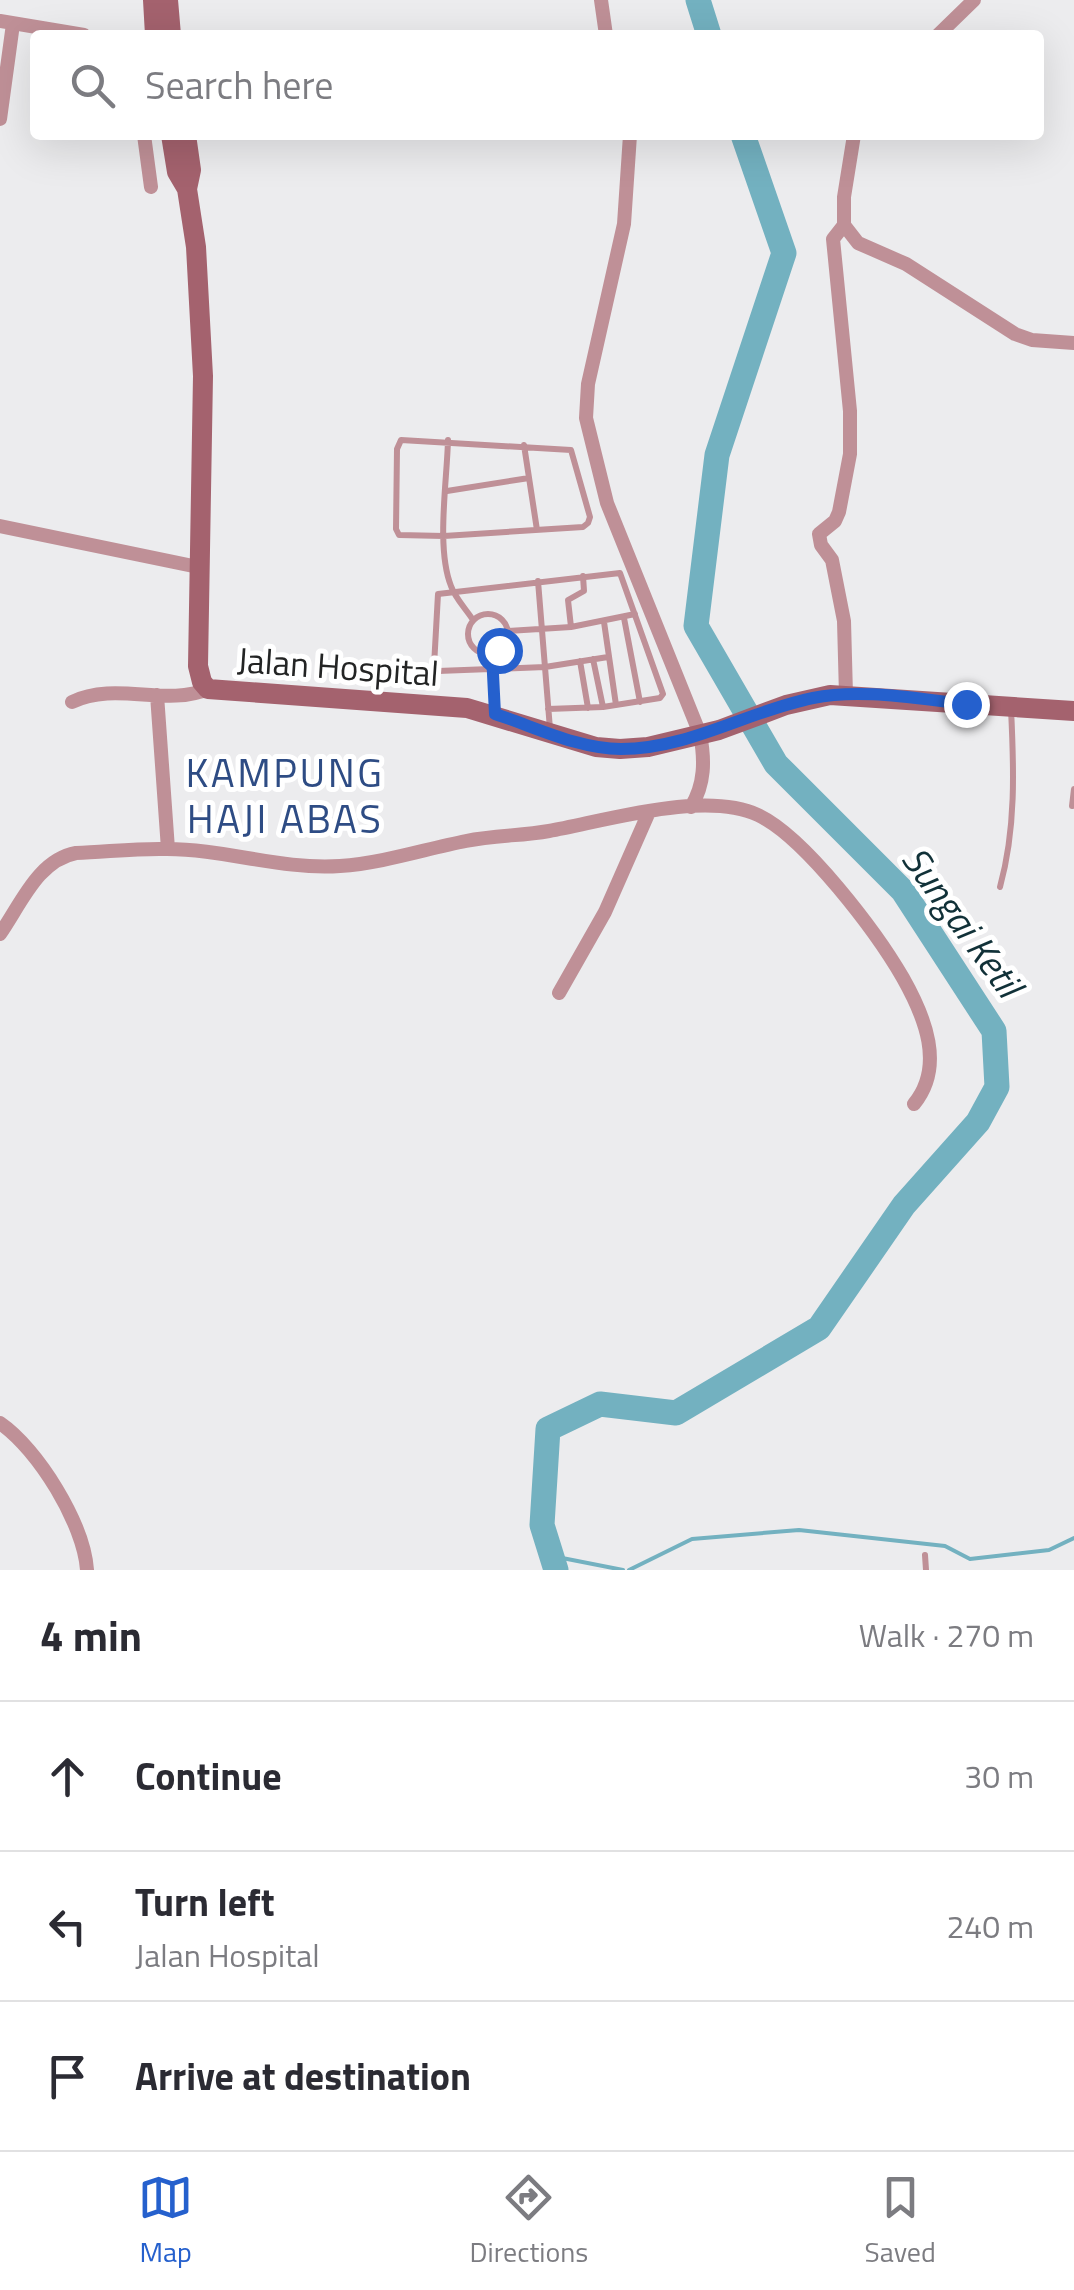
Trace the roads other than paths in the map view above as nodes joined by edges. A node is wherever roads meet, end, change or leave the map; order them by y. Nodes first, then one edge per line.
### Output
1 (601, 0) edge
2 (974, 0) edge
3 (163, 3) edge
4 (7, 23) edge
5 (52, 30) edge
6 (156, 30) edge
7 (170, 30) edge
8 (605, 30) edge
9 (943, 30) edge
10 (0, 119) edge
11 (145, 140) edge
12 (172, 140) edge
13 (187, 140) edge
14 (630, 140) edge
15 (853, 140) edge
16 (150, 187) dead end
17 (188, 189) junction
18 (844, 225) junction
19 (1074, 343) edge
20 (448, 440) junction
21 (524, 445) junction
22 (529, 478) junction
23 (447, 491) junction
24 (0, 526) edge
25 (538, 530) junction
26 (444, 536) junction
27 (198, 567) junction
28 (583, 576) junction
29 (538, 581) junction
30 (452, 591) junction
31 (636, 614) junction
32 (624, 618) junction
33 (473, 620) junction
34 (604, 622) junction
35 (571, 626) junction
36 (508, 630) junction
37 (542, 630) junction
38 (492, 654) junction
39 (608, 657) junction
40 (593, 659) junction
41 (580, 661) junction
42 (545, 667) junction
43 (492, 671) junction
44 (208, 689) junction
45 (157, 695) junction
46 (846, 696) junction
47 (72, 702) dead end
48 (640, 702) junction
49 (616, 705) junction
50 (603, 707) junction
51 (588, 708) junction
52 (1011, 708) junction
53 (548, 709) junction
54 (1074, 711) edge
55 (495, 714) junction
56 (550, 732) junction
57 (710, 732) junction
58 (1074, 790) edge
59 (1072, 806) edge
60 (691, 807) junction
61 (649, 812) junction
62 (168, 848) junction
63 (1000, 887) dead end
64 (0, 934) edge
65 (559, 993) dead end
66 (914, 1104) dead end
67 (0, 1424) edge
68 (926, 1555) dead end
69 (87, 1570) edge
70 (926, 1570) edge

1 - 8 street
2 - 9 street
3 - 6 main road
3 - 7 main road
4 - 5 street
4 - 10 street
11 - 16 street
12 - 17 main road, Jalan Hospital
13 - 17 main road, Jalan Hospital
14 - 57 street
15 - 18 street
17 - 27 main road, Jalan Hospital
18 - 19 street
18 - 46 street
20 - 21 lane
20 - 23 lane
20 - 26 lane
21 - 22 lane
21 - 25 lane
22 - 23 lane
22 - 25 lane
23 - 26 lane
24 - 27 street
25 - 26 lane
26 - 30 lane
27 - 44 main road, Jalan Hospital
28 - 29 lane
28 - 31 lane
28 - 35 lane
29 - 30 lane
29 - 37 lane
30 - 33 lane
30 - 43 lane
31 - 32 lane
31 - 48 lane
32 - 34 lane
32 - 48 lane
33 - 36 lane
33 - 38 lane
34 - 35 lane
34 - 39 lane
35 - 37 lane
36 - 37 lane
36 - 38 lane
37 - 42 lane
38 - 43 lane
39 - 40 lane
39 - 49 lane
40 - 41 lane
40 - 50 lane
41 - 42 lane
41 - 51 lane
42 - 43 lane
42 - 53 lane
43 - 55 lane
44 - 45 street
44 - 55 main road, Jalan Hospital
45 - 47 street
45 - 62 street
46 - 52 main road, Jalan Hospital
46 - 57 main road, Jalan Hospital
48 - 49 lane
49 - 50 lane
50 - 51 lane
51 - 53 lane
52 - 54 main road, Jalan Hospital
52 - 63 lane
53 - 56 lane
55 - 56 main road, Jalan Hospital
56 - 57 main road, Jalan Hospital
57 - 60 street
58 - 59 lane
60 - 61 street
60 - 66 street
61 - 62 street
61 - 65 street
62 - 64 street
67 - 69 street
68 - 70 lane

